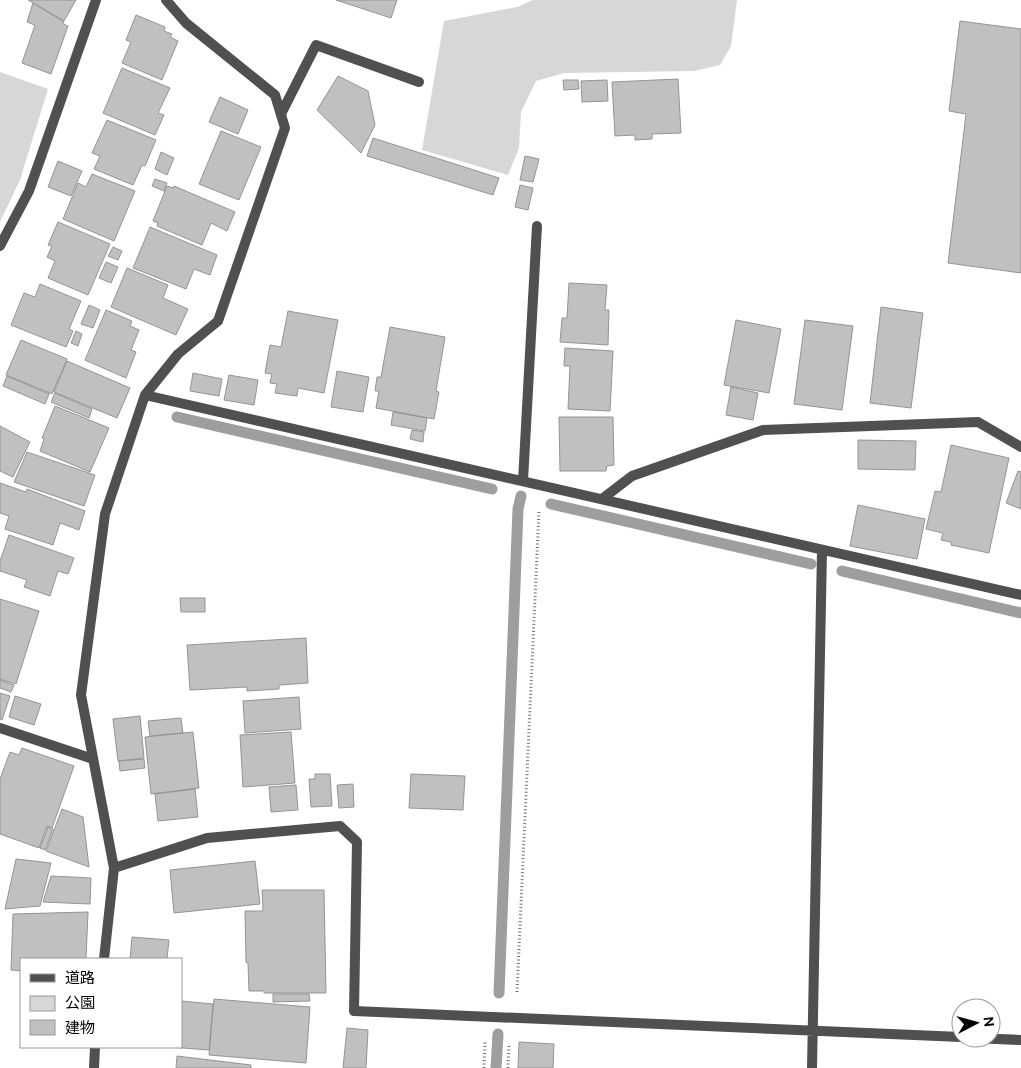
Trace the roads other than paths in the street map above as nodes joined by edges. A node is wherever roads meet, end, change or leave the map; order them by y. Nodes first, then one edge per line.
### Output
1 (96, 0) edge
2 (166, 0) edge
3 (419, 82) dead end
4 (281, 114) junction
5 (537, 226) dead end
6 (0, 246) edge
7 (145, 395) junction
8 (1021, 447) edge
9 (523, 481) junction
10 (602, 499) junction
11 (822, 550) junction
12 (1021, 595) edge
13 (0, 728) edge
14 (93, 759) junction
15 (114, 868) junction
16 (104, 958) edge
17 (813, 1031) junction
18 (951, 1038) edge
19 (1001, 1039) edge
20 (1021, 1040) edge
21 (95, 1048) edge
22 (94, 1068) edge
23 (812, 1068) edge

1 - 6 street
2 - 4 street
3 - 4 street
4 - 7 street
5 - 9 street
7 - 9 street
7 - 14 street
8 - 10 street
9 - 10 street
10 - 11 street
11 - 12 street
11 - 17 street
13 - 14 street
14 - 15 street
15 - 16 street
15 - 17 street
17 - 18 street
17 - 23 street
19 - 20 street
21 - 22 street

